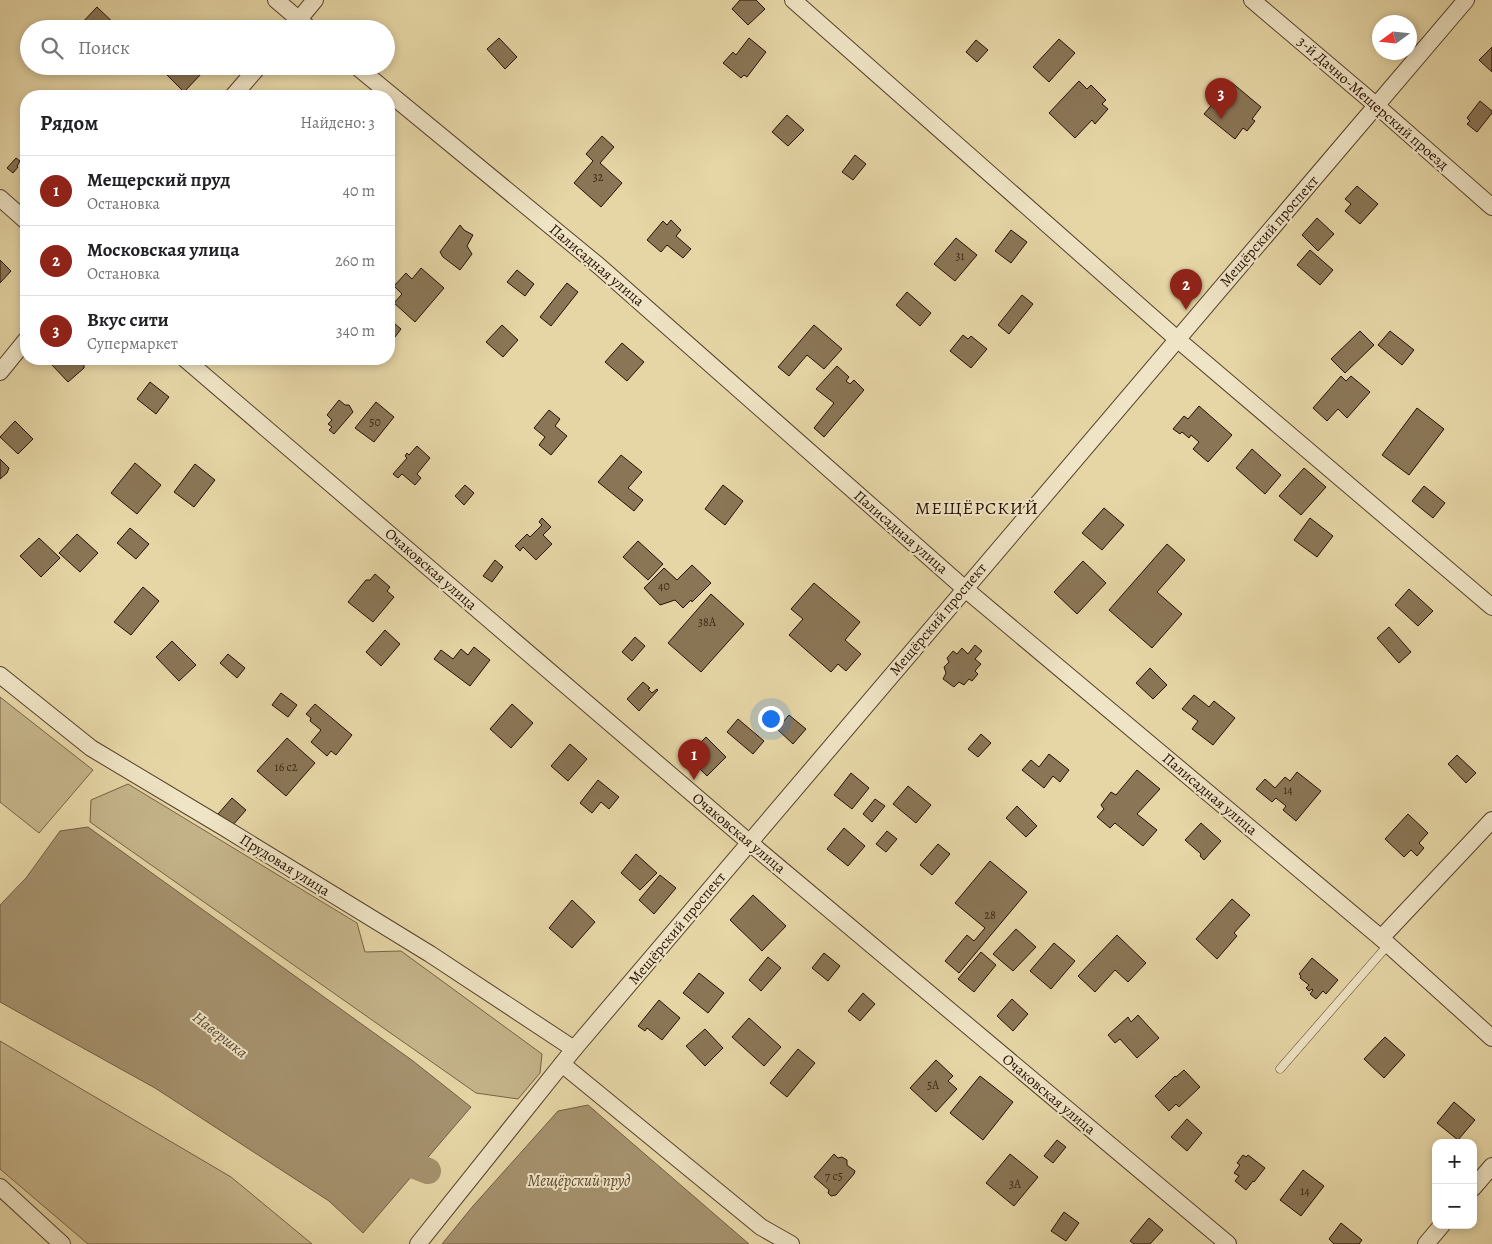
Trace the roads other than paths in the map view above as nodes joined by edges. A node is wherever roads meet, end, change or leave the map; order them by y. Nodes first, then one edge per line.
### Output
1 (276, 0) edge
2 (315, 0) edge
3 (793, 0) edge
4 (1252, 0) edge
5 (1466, 0) edge
6 (294, 20) edge
7 (303, 20) edge
8 (251, 75) edge
9 (367, 75) edge
10 (238, 90) edge
11 (385, 90) edge
12 (395, 98) edge
13 (1378, 106) junction
14 (0, 198) edge
15 (1492, 207) edge
16 (20, 216) edge
17 (1177, 338) junction
18 (20, 347) edge
19 (192, 365) edge
20 (0, 372) edge
21 (964, 588) junction
22 (1492, 607) edge
23 (0, 676) edge
24 (1492, 820) edge
25 (750, 843) junction
26 (1385, 942) junction
27 (1492, 1038) edge
28 (574, 1049) junction
29 (562, 1064) junction
30 (1280, 1068) dead end
31 (1492, 1166) edge
32 (1476, 1184) edge
33 (0, 1187) edge
34 (1439, 1229) edge
35 (62, 1244) edge
36 (418, 1244) edge
37 (791, 1244) edge
38 (1228, 1244) edge
39 (1426, 1244) edge

1 - 6 street
2 - 7 street
3 - 17 street
4 - 13 street, 3-й Дачно-Мещерский проезд
5 - 13 street, Мещёрский проспект
8 - 10 street
9 - 11 street, Палисадная улица
12 - 21 street, Палисадная улица
13 - 15 street, 3-й Дачно-Мещерский проезд
13 - 17 street, Мещёрский проспект
14 - 16 street
17 - 21 street, Мещёрский проспект
17 - 22 street
18 - 20 street
19 - 25 street, Очаковская улица
21 - 25 street, Мещёрский проспект
21 - 26 street, Палисадная улица
23 - 28 street, Прудовая улица
24 - 26 street
25 - 28 street, Мещёрский проспект
25 - 38 street, Очаковская улица
26 - 27 street, Палисадная улица
26 - 30 lane
28 - 29 street, Мещёрский проспект
29 - 36 street, Мещёрский проспект
29 - 37 street
31 - 32 street
33 - 35 street
34 - 39 street

